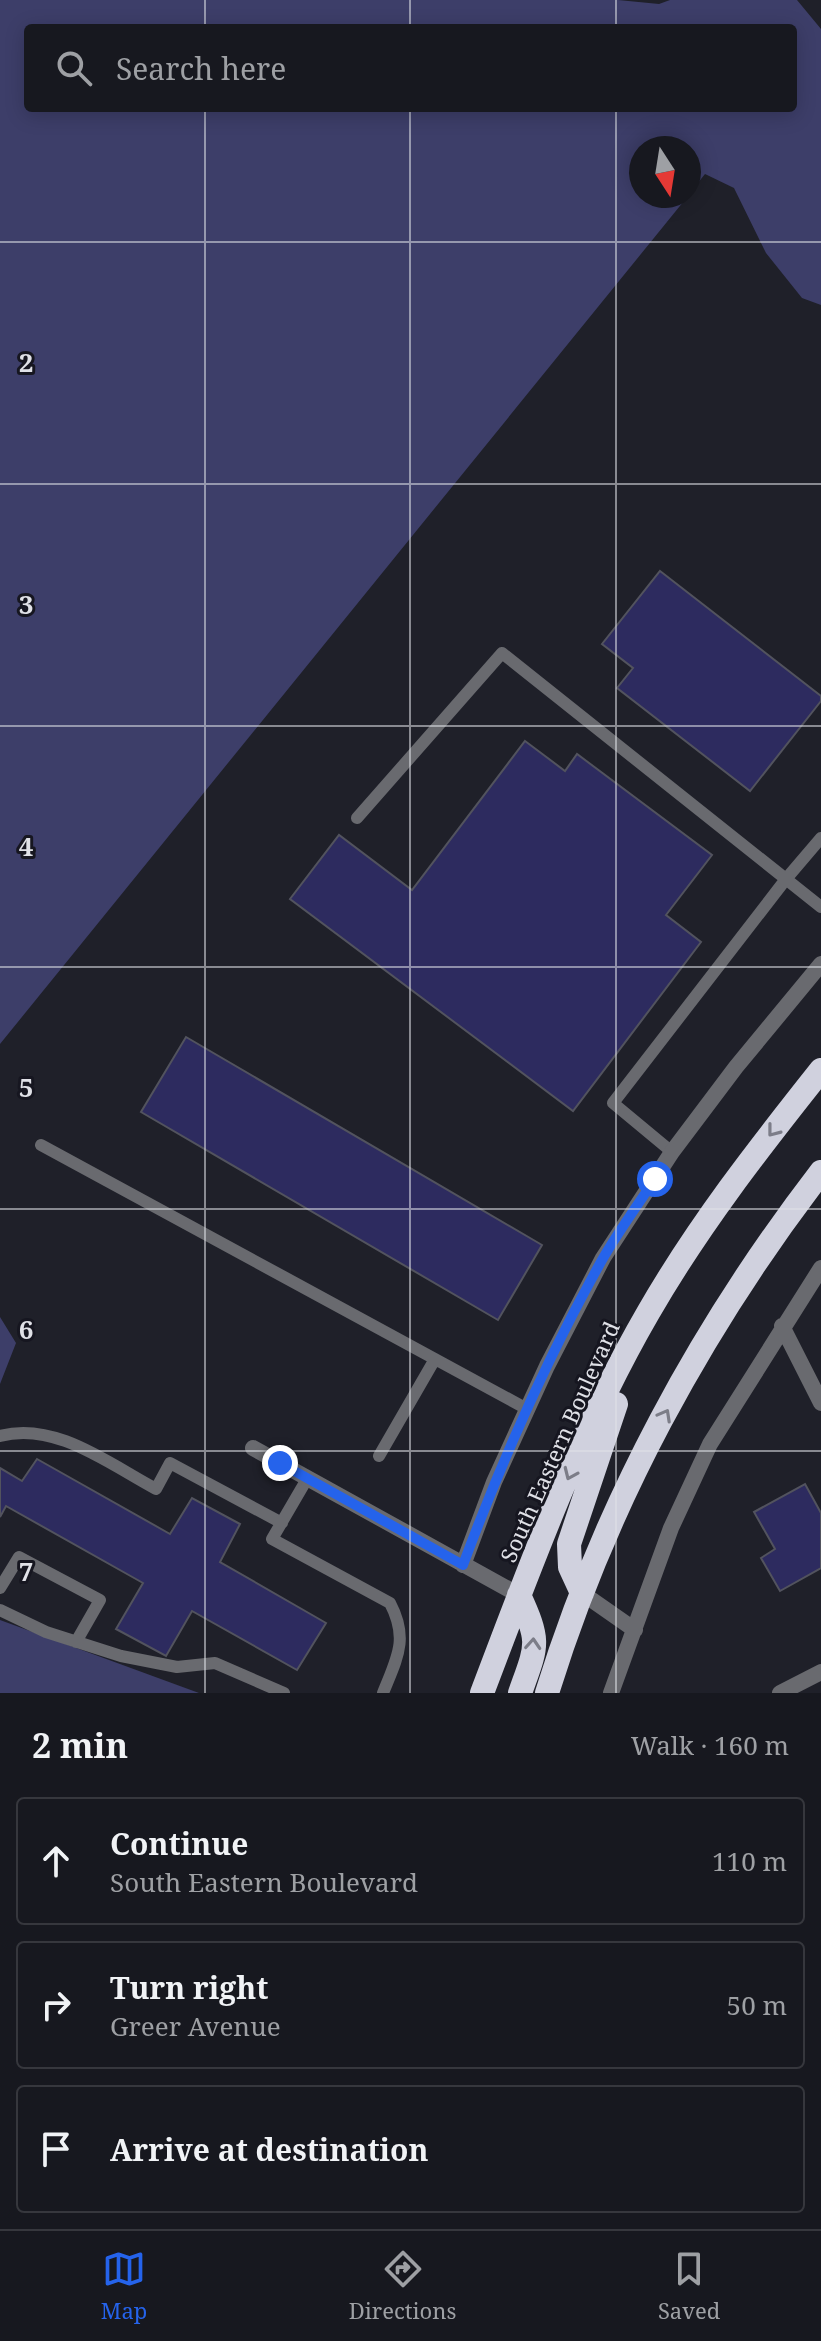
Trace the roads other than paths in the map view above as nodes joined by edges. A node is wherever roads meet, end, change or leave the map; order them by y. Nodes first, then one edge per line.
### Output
1 (357, 818) dead end
2 (821, 838) edge
3 (786, 879) junction
4 (821, 907) edge
5 (821, 964) edge
6 (821, 1070) edge
7 (41, 1145) dead end
8 (672, 1152) junction
9 (821, 1172) edge
10 (821, 1268) edge
11 (647, 1315) junction
12 (782, 1326) junction
13 (435, 1359) junction
14 (821, 1403) edge
15 (527, 1409) junction
16 (0, 1436) edge
17 (253, 1448) dead end
18 (379, 1456) dead end
19 (307, 1479) junction
20 (282, 1523) junction
21 (463, 1565) junction
22 (0, 1588) edge
23 (582, 1593) junction
24 (519, 1595) junction
25 (0, 1610) edge
26 (635, 1630) junction
27 (76, 1642) junction
28 (821, 1672) edge
29 (284, 1693) edge
30 (383, 1693) edge
31 (482, 1693) edge
32 (520, 1693) edge
33 (547, 1693) edge
34 (611, 1693) edge
35 (780, 1693) edge

1 - 3 lane
2 - 3 lane
3 - 4 lane
3 - 8 lane
5 - 8 street, South Eastern Boulevard
6 -> 11 highway, South Eastern Boulevard
7 - 13 lane
8 - 15 street, South Eastern Boulevard
23 -> 9 highway
10 - 12 street
11 - 23 highway
11 -> 24 highway, South Eastern Boulevard
12 - 14 street
12 - 26 street
13 - 15 lane
13 - 18 lane
15 - 21 street, South Eastern Boulevard
16 - 20 lane
17 - 19 street
19 - 20 lane
19 - 21 street
20 - 30 lane
21 - 24 street
22 - 27 lane
23 - 26 street
23 - 33 highway
24 - 31 highway, South Eastern Boulevard
32 -> 24 highway
25 - 27 lane
26 - 34 street
27 - 29 lane
28 - 35 street

